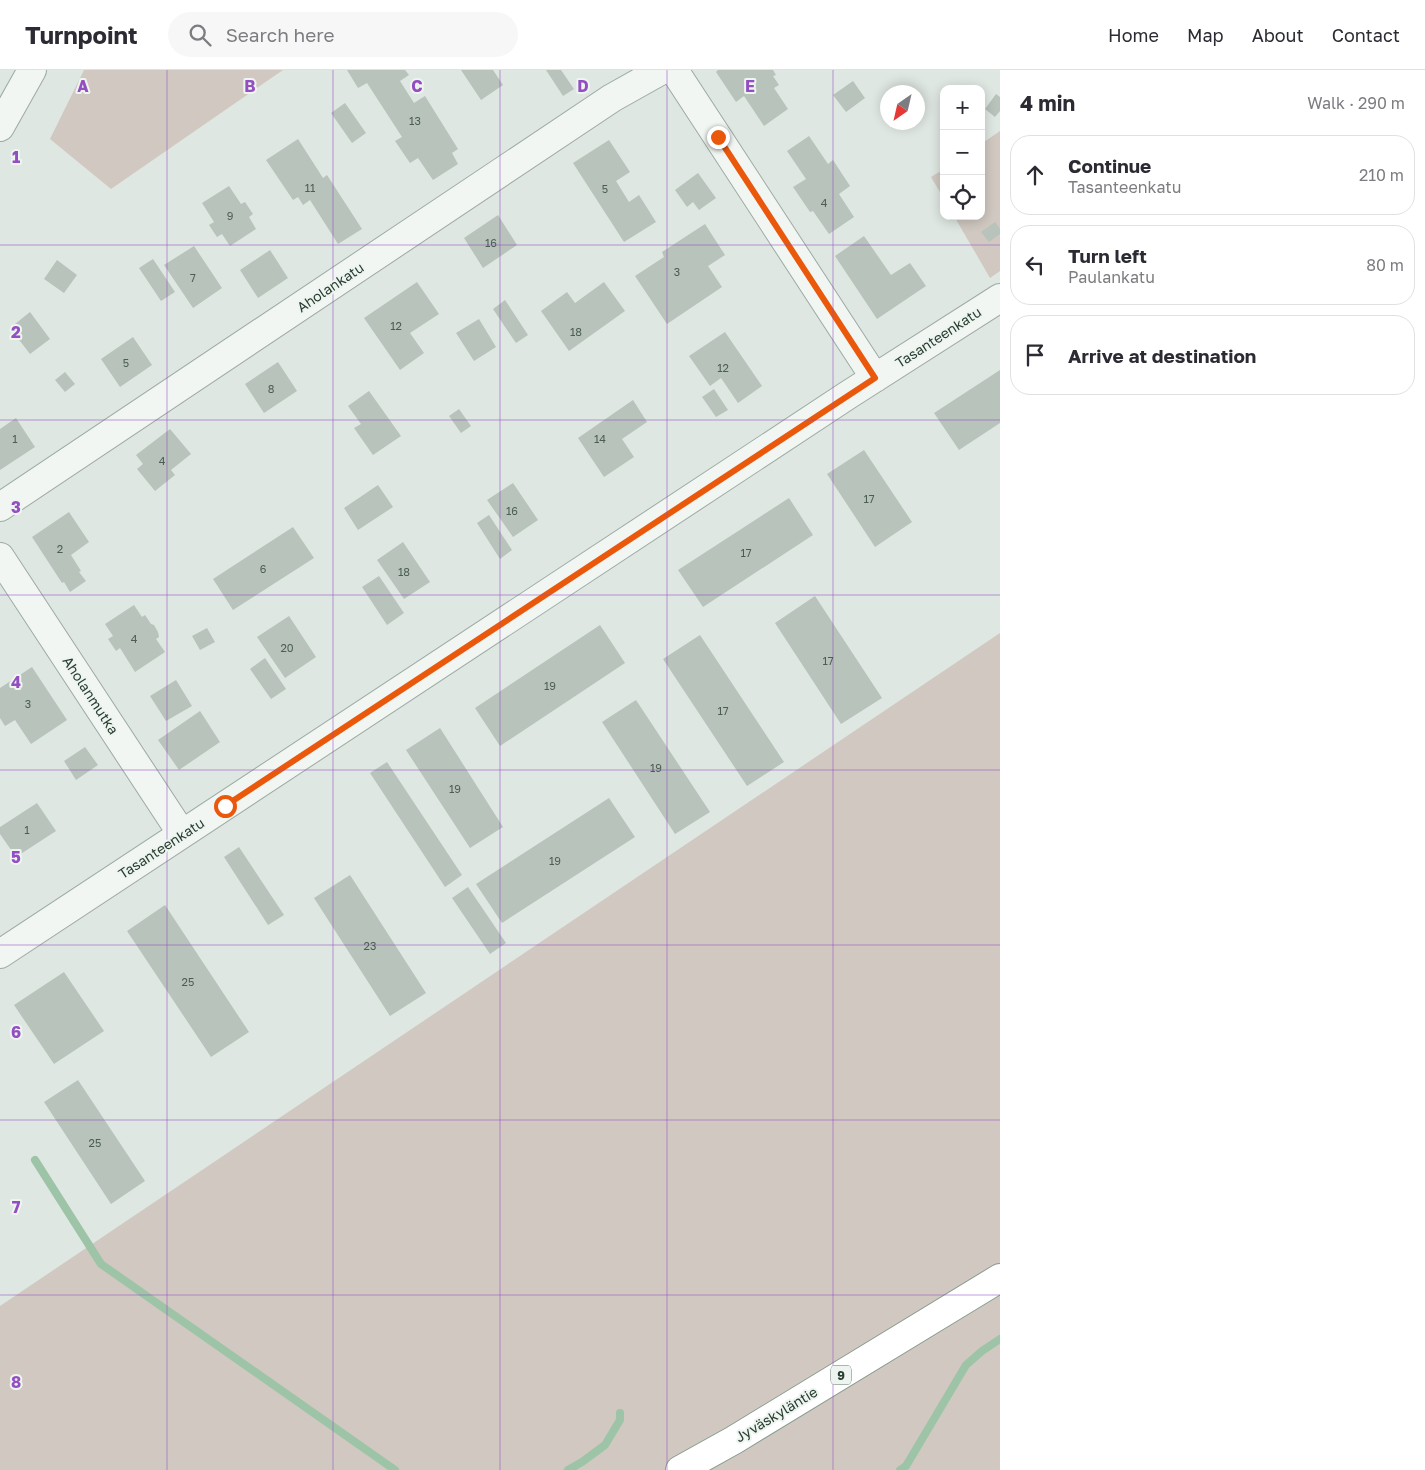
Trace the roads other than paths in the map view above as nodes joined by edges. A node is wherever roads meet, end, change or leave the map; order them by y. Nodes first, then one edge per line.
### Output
1 (32, 70) edge
2 (662, 70) edge
3 (674, 70) edge
4 (0, 128) edge
5 (1000, 298) edge
6 (875, 378) junction
7 (0, 507) edge
8 (0, 557) edge
9 (182, 834) junction
10 (0, 954) edge
11 (1000, 1278) edge
12 (680, 1470) edge

1 - 4 street
2 - 7 street, Aholankatu
3 - 6 street
5 - 6 street, Tasanteenkatu
6 - 9 street, Tasanteenkatu
8 - 9 street, Aholanmutka
9 - 10 street, Tasanteenkatu
11 - 12 highway, Jyväskyläntie / 9

